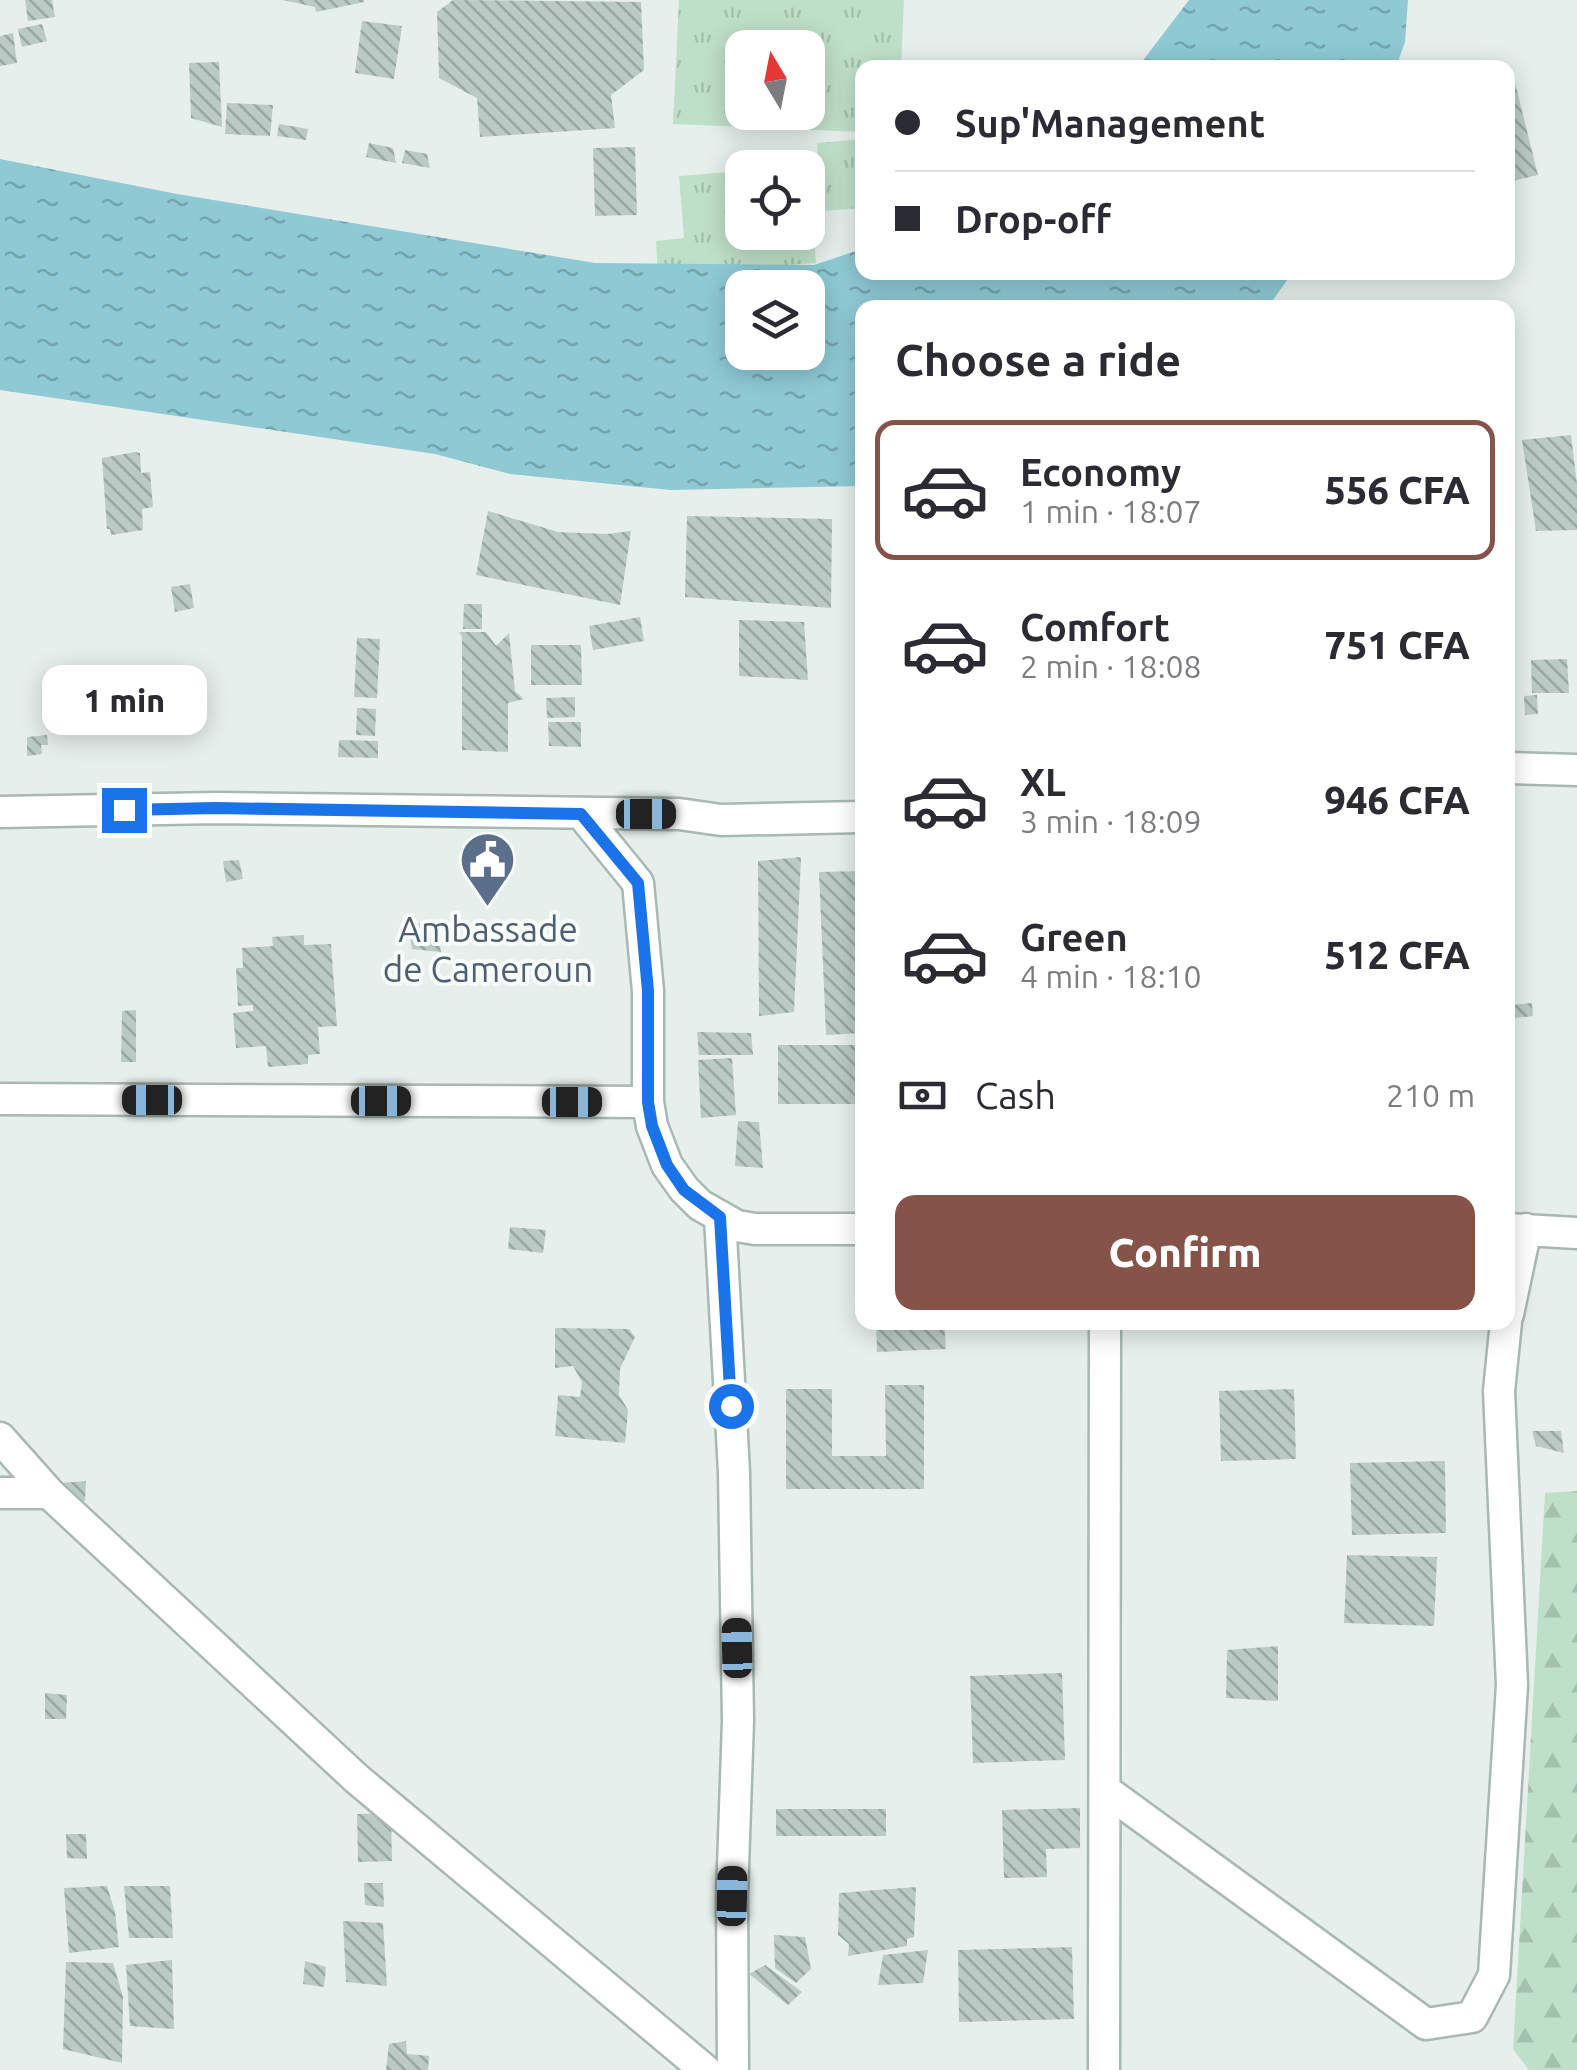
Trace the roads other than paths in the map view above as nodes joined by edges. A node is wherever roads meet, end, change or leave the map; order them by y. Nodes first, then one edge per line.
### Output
1 (1515, 768) edge
2 (1577, 770) edge
3 (0, 812) edge
4 (581, 814) junction
5 (855, 818) edge
6 (0, 1099) edge
7 (648, 1102) junction
8 (720, 1217) junction
9 (855, 1228) edge
10 (1517, 1229) edge
11 (1577, 1233) edge
12 (1106, 1330) edge
13 (1505, 1330) edge
14 (0, 1438) edge
15 (0, 1493) edge
16 (49, 1493) junction
17 (1105, 1790) junction
18 (705, 2070) edge
19 (733, 2070) edge
20 (1104, 2070) edge

1 - 2 street
3 - 4 street
4 - 5 street
4 - 7 street
6 - 7 street
7 - 8 street
8 - 9 street
8 - 19 street
10 - 11 street
12 - 17 street
13 - 17 street
14 - 16 street
15 - 16 street
16 - 18 street
17 - 20 street

